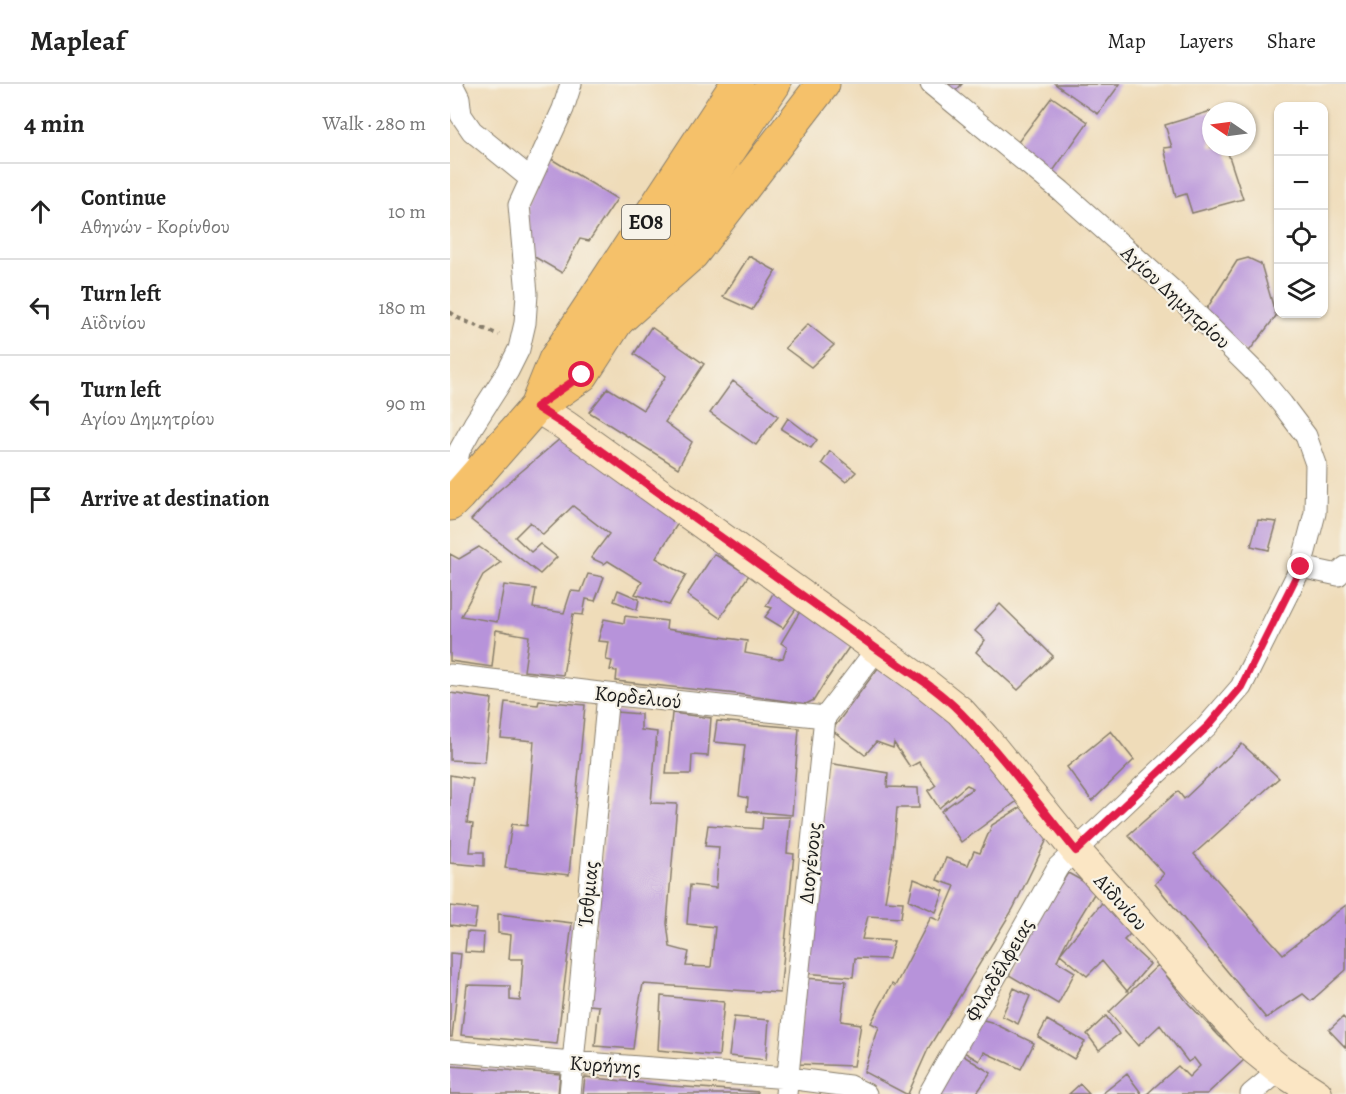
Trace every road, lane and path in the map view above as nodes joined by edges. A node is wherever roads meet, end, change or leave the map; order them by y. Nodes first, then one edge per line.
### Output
1 (452, 84) edge
2 (571, 84) edge
3 (737, 84) edge
4 (774, 84) edge
5 (823, 84) edge
6 (931, 84) edge
7 (531, 179) junction
8 (450, 312) edge
9 (619, 319) junction
10 (519, 349) junction
11 (536, 407) junction
12 (455, 500) edge
13 (1301, 567) junction
14 (1346, 567) edge
15 (877, 649) junction
16 (450, 675) edge
17 (608, 694) junction
18 (825, 717) junction
19 (1076, 851) junction
20 (450, 1051) edge
21 (572, 1062) junction
22 (1280, 1070) junction
23 (787, 1086) edge
24 (570, 1094) edge
25 (866, 1094) edge
26 (929, 1094) edge
27 (1251, 1094) edge
28 (1317, 1094) edge

1 - 7 street
2 - 7 street
3 - 11 main road, ΕΟ8
4 - 9 main road, ΕΟ8
5 - 9 main road
6 - 13 street, Αγίου Δημητρίου
7 - 10 street
8 - 10 path
9 - 11 main road, ΕΟ8
10 - 12 street
11 - 12 main road, ΕΟ8
11 - 15 street, Αϊδινίου
13 - 14 street
13 - 19 street, Αγίου Δημητρίου
15 - 18 street
15 - 19 street, Αϊδινίου
16 - 17 street, Κορδελιού
17 - 18 street, Κορδελιού
17 - 21 street, Ίσθμιας
18 - 23 street, Διογένους
19 - 22 street, Αϊδινίου
19 - 26 street, Φιλαδέλφειας
20 - 21 street, Κυρήνης
21 - 23 street, Κυρήνης
21 - 24 street, Ίσθμιας
22 - 27 street
22 - 28 street, Αϊδινίου
23 - 25 street, Κυρήνης

